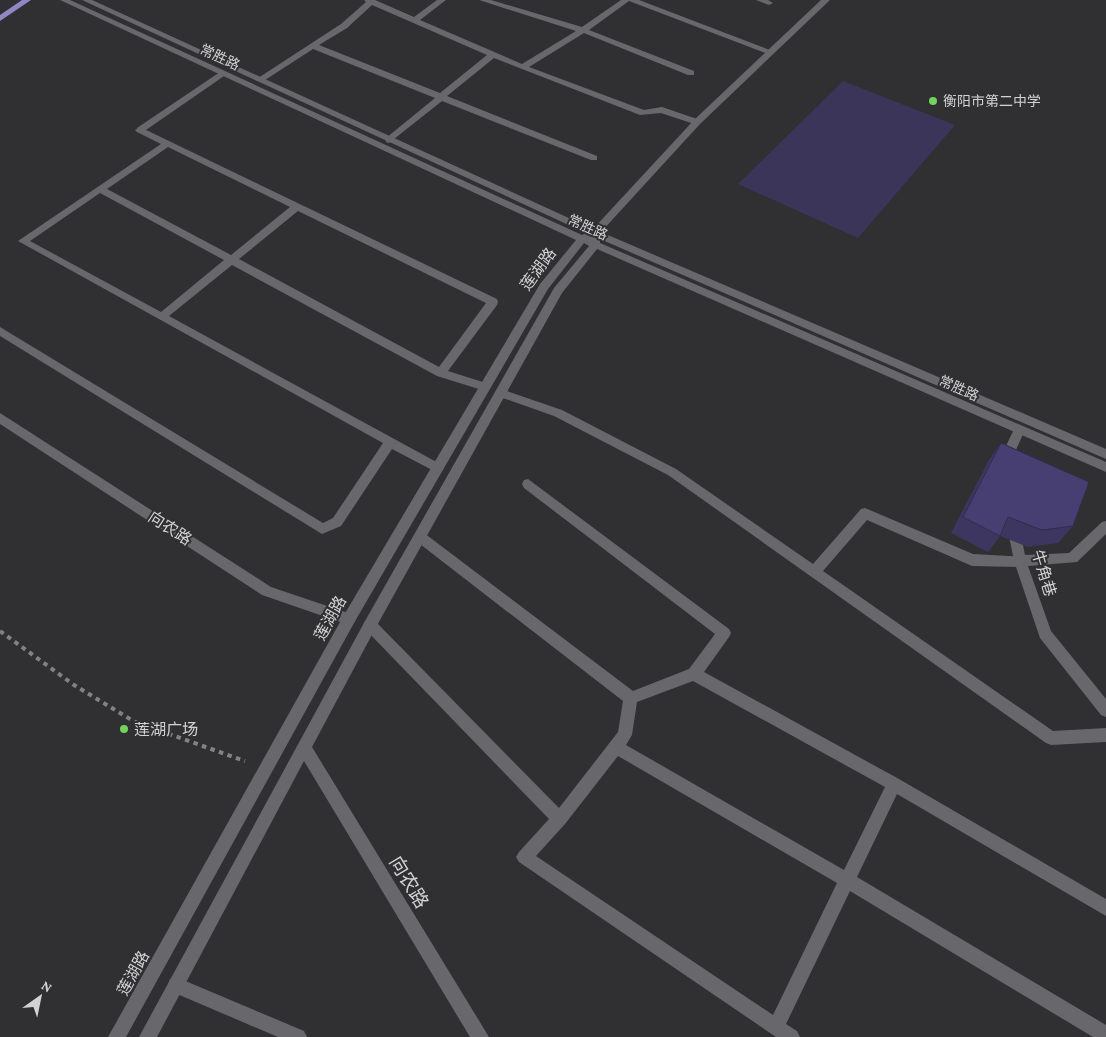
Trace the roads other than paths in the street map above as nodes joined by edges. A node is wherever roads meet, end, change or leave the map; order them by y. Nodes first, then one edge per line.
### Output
1 (27, 0) edge
2 (64, 0) edge
3 (86, 0) edge
4 (442, 0) edge
5 (482, 0) edge
6 (626, 0) edge
7 (632, 0) edge
8 (760, 0) edge
9 (826, 0) edge
10 (370, 1) edge
11 (769, 4) dead end
12 (0, 19) edge
13 (415, 20) junction
14 (583, 30) junction
15 (313, 46) junction
16 (771, 52) junction
17 (493, 54) junction
18 (522, 67) junction
19 (691, 73) dead end
20 (223, 74) junction
21 (259, 80) junction
22 (441, 97) junction
23 (697, 122) junction
24 (389, 140) junction
25 (167, 144) junction
26 (594, 158) dead end
27 (100, 189) junction
28 (297, 207) junction
29 (591, 239) junction
30 (231, 260) junction
31 (161, 317) junction
32 (0, 331) edge
33 (441, 373) junction
34 (485, 387) junction
35 (501, 393) junction
36 (0, 418) edge
37 (1019, 430) junction
38 (390, 442) junction
39 (1106, 454) edge
40 (1106, 467) edge
41 (438, 468) junction
42 (1004, 476) edge
43 (528, 484) dead end
44 (1011, 514) edge
45 (1106, 526) edge
46 (420, 537) junction
47 (1020, 561) junction
48 (814, 572) junction
49 (349, 618) junction
50 (370, 624) junction
51 (694, 674) junction
52 (631, 698) junction
53 (1106, 710) edge
54 (1106, 735) edge
55 (304, 747) junction
56 (616, 747) junction
57 (894, 784) junction
58 (560, 819) junction
59 (847, 880) junction
60 (1106, 908) edge
61 (176, 985) junction
62 (776, 1026) junction
63 (1106, 1035) edge
64 (118, 1037) edge
65 (148, 1037) edge
66 (298, 1037) edge
67 (480, 1037) edge
68 (791, 1037) edge

1 - 12 main road
2 - 20 street, 常胜路
3 - 21 street, 常胜路
4 - 13 street
5 - 14 street
6 - 14 street
7 - 16 street
8 - 11 street
9 - 16 street, 莲湖路
10 - 13 street
10 - 15 street
13 - 17 street
14 - 18 street
14 - 19 street
15 - 21 street
15 - 22 street
16 - 23 street, 莲湖路
17 - 18 street
17 - 22 street
18 - 23 street
20 - 25 street
20 - 29 street, 常胜路
21 - 24 street, 常胜路
22 - 24 street
22 - 26 street
23 - 29 street, 莲湖路
24 - 29 street, 常胜路
25 - 27 street
25 - 28 street
27 - 30 street
27 - 31 street
28 - 30 street
28 - 33 street
29 - 34 street, 莲湖路
29 - 35 street, 莲湖路
29 - 37 street, 常胜路
29 - 39 street, 常胜路
30 - 31 street
30 - 33 street
31 - 38 street
32 - 38 street
33 - 34 street
34 - 41 street, 莲湖路
35 - 46 street, 莲湖路
35 - 48 street
36 - 49 street, 向农路
37 - 40 street, 常胜路
37 - 42 street
38 - 41 street
41 - 49 street, 莲湖路
43 - 51 street
44 - 47 street, 牛角巷
45 - 47 street
46 - 50 street, 莲湖路
46 - 52 street
47 - 48 street
47 - 53 street, 牛角巷
48 - 54 street
49 - 64 street, 莲湖路
50 - 55 street, 莲湖路
50 - 58 street
51 - 52 street
51 - 57 street
52 - 56 street
55 - 61 street, 莲湖路
55 - 67 street, 向农路
56 - 58 street
56 - 59 street
57 - 59 street
57 - 60 street
58 - 62 street
59 - 62 street
59 - 63 street
61 - 65 street, 莲湖路
61 - 66 street
62 - 68 street

